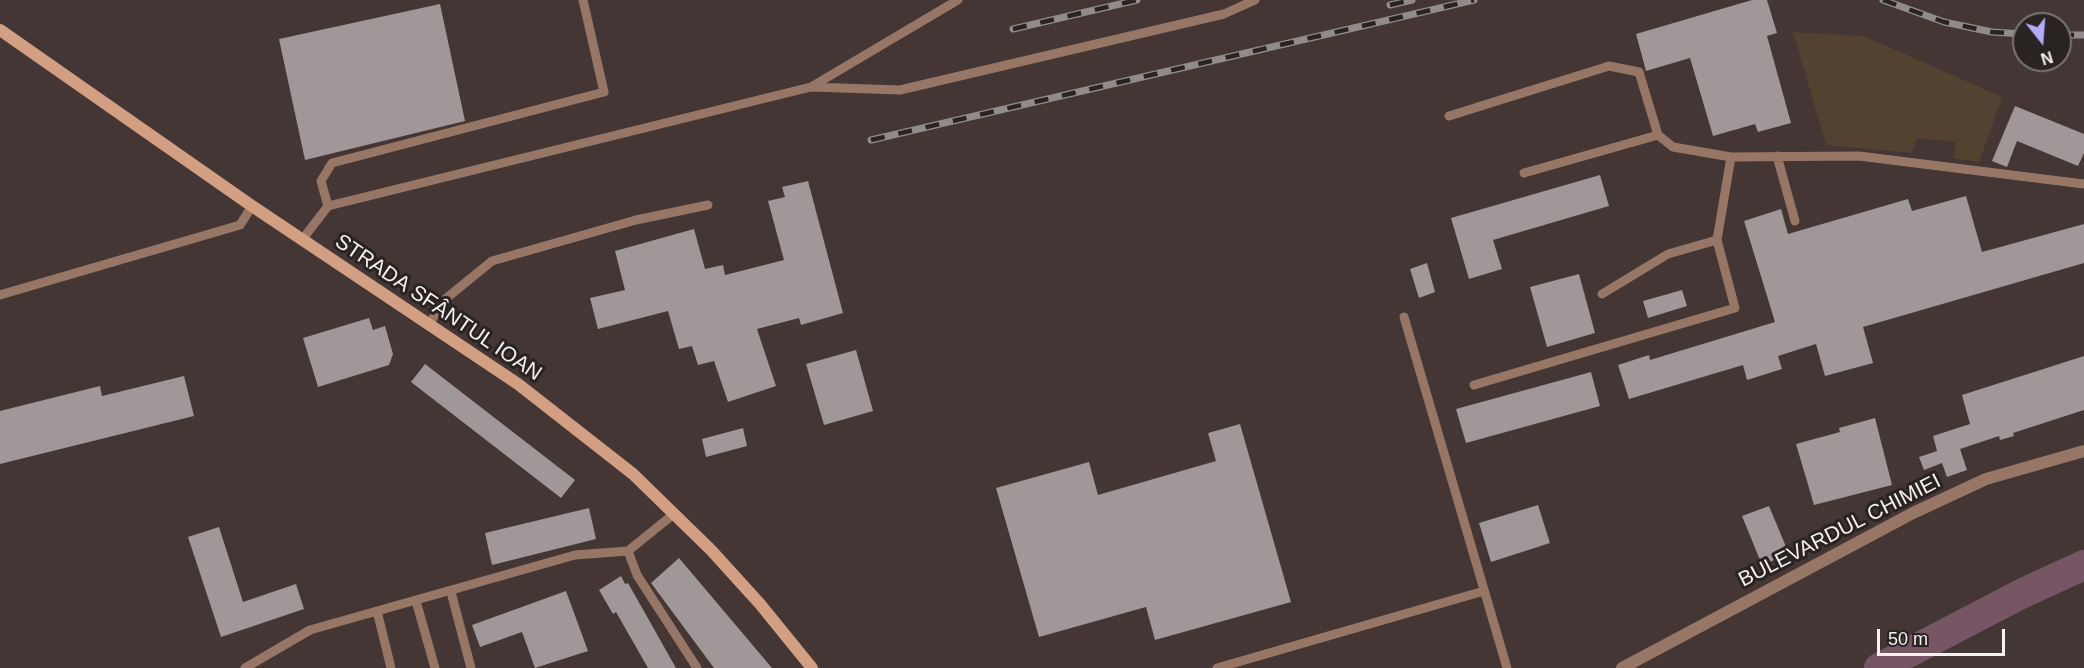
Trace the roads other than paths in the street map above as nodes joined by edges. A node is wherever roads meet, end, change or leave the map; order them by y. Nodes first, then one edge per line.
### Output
1 (583, 0) edge
2 (958, 0) edge
3 (1255, 0) edge
4 (0, 30) edge
5 (811, 87) junction
6 (1449, 116) dead end
7 (1658, 135) junction
8 (1777, 156) junction
9 (1731, 157) junction
10 (1524, 172) dead end
11 (2084, 184) edge
12 (708, 205) dead end
13 (252, 206) junction
14 (328, 206) junction
15 (1795, 221) dead end
16 (302, 240) junction
17 (1717, 240) junction
18 (1602, 294) dead end
19 (0, 295) edge
20 (1404, 317) dead end
21 (429, 324) junction
22 (1474, 385) dead end
23 (2084, 451) edge
24 (675, 513) junction
25 (628, 550) junction
26 (1484, 591) junction
27 (451, 592) junction
28 (416, 601) junction
29 (377, 612) junction
30 (245, 668) edge
31 (391, 668) edge
32 (435, 668) edge
33 (471, 668) edge
34 (697, 668) edge
35 (812, 668) edge
36 (1217, 668) edge
37 (1507, 668) edge
38 (1622, 668) edge

1 - 14 lane
2 - 5 lane
3 - 5 lane
4 - 13 main road, STRADA SFÂNTUL IOAN
5 - 14 lane
6 - 7 lane
7 - 9 lane
7 - 10 lane
8 - 9 lane
8 - 11 lane
8 - 15 lane
9 - 17 lane
12 - 21 lane
13 - 16 main road, STRADA SFÂNTUL IOAN
13 - 19 lane
14 - 16 lane
16 - 21 main road, STRADA SFÂNTUL IOAN
17 - 18 lane
17 - 22 lane
20 - 26 lane
21 - 24 main road, STRADA SFÂNTUL IOAN
23 - 38 street, BULEVARDUL CHIMIEI
24 - 25 lane
24 - 35 main road, STRADA SFÂNTUL IOAN
25 - 27 lane
25 - 34 lane
26 - 36 lane
26 - 37 lane
27 - 28 lane
27 - 33 lane
28 - 29 lane
28 - 32 lane
29 - 30 lane
29 - 31 lane

